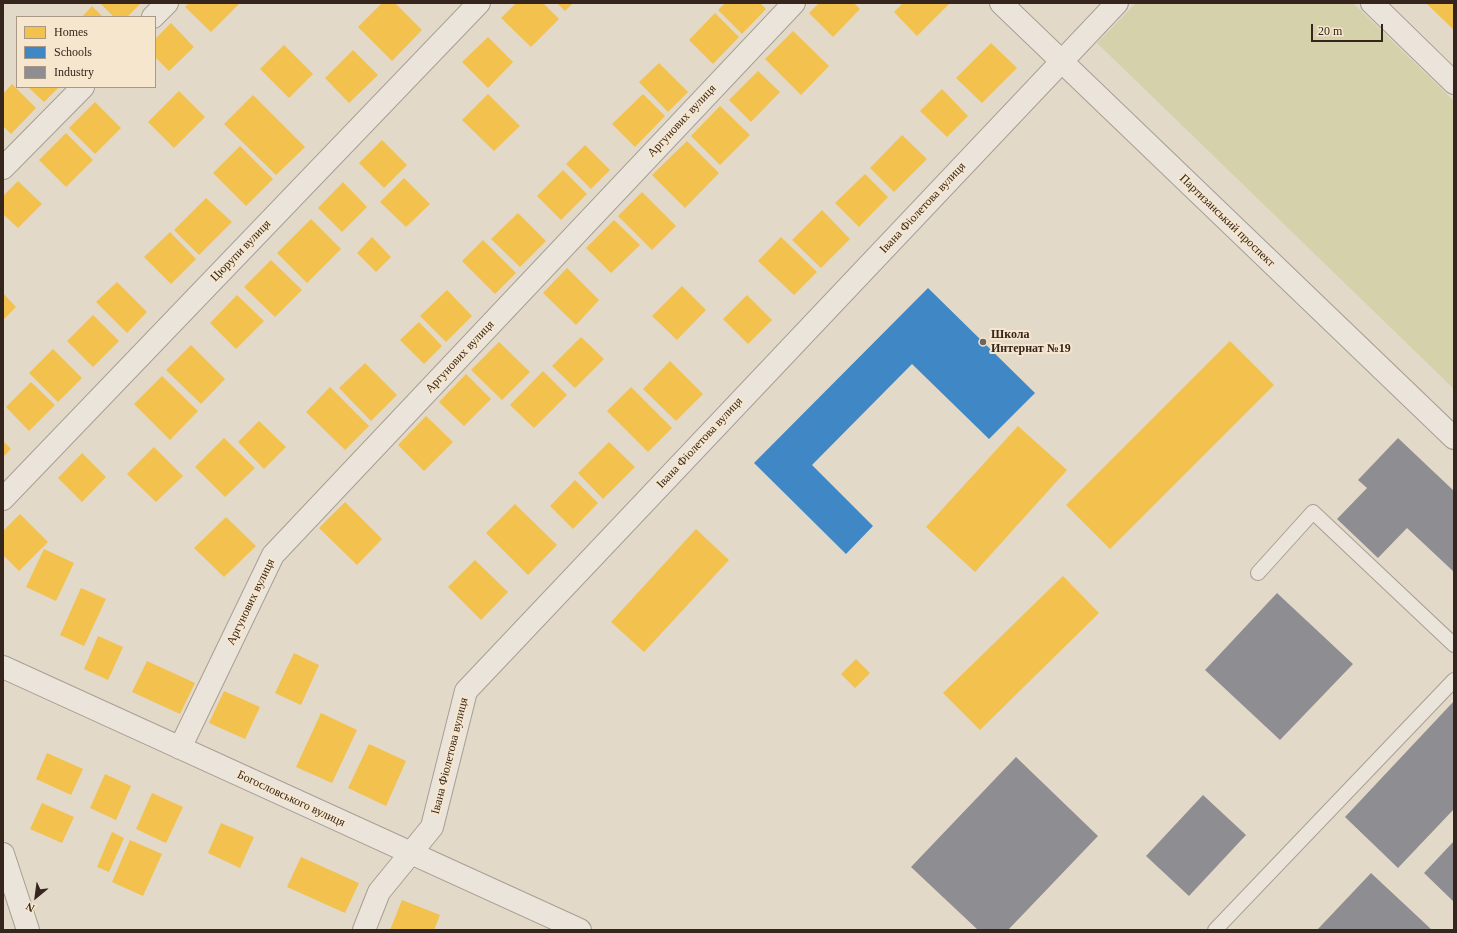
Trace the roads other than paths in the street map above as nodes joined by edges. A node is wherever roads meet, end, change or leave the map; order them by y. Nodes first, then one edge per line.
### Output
1 (166, 3) edge
2 (479, 3) edge
3 (794, 3) edge
4 (1001, 3) edge
5 (1117, 3) edge
6 (1372, 3) edge
7 (154, 16) edge
8 (1061, 62) junction
9 (1454, 83) edge
10 (83, 88) edge
11 (3, 168) edge
12 (1454, 438) edge
13 (3, 499) edge
14 (1258, 573) dead end
15 (1454, 645) edge
16 (3, 667) edge
17 (1454, 680) edge
18 (180, 748) junction
19 (3, 854) edge
20 (411, 854) junction
21 (550, 924) edge
22 (28, 930) edge
23 (364, 930) edge
24 (580, 930) edge
25 (1215, 930) edge

1 - 7 street
2 - 13 street, Цюрупи вулиця
3 - 18 street, Аргунових вулиця
4 - 8 street, Партизанський проспект
5 - 8 street, Івана Фіолетова вулиця
6 - 9 street
8 - 12 street, Партизанський проспект
8 - 20 street, Івана Фіолетова вулиця
10 - 11 street
14 - 15 lane
16 - 18 street, Богословського вулиця
17 - 25 lane
18 - 20 street, Богословського вулиця
19 - 22 street
20 - 21 street, Богословського вулиця
20 - 23 street, Івана Фіолетова вулиця
21 - 24 street, Богословського вулиця

